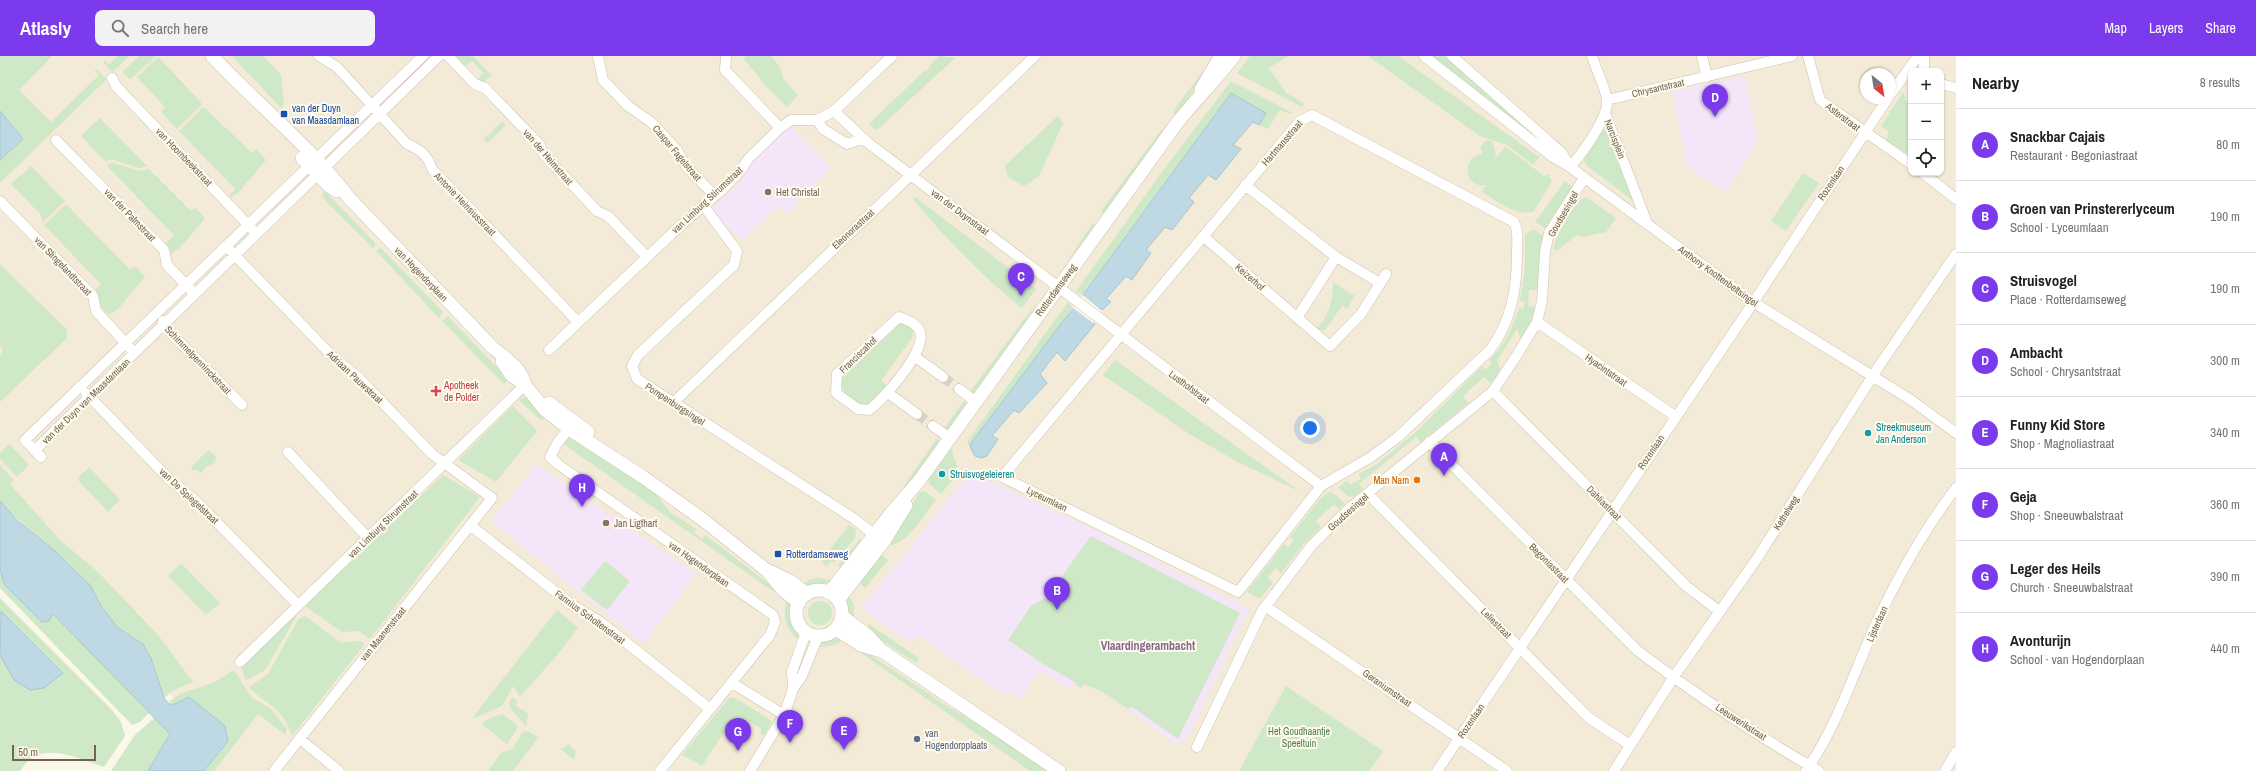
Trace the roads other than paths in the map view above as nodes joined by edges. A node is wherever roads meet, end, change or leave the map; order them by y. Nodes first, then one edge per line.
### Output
1 (212, 56) edge
2 (319, 56) edge
3 (423, 56) edge
4 (439, 56) edge
5 (448, 56) edge
6 (598, 56) edge
7 (726, 56) edge
8 (892, 56) edge
9 (1034, 56) edge
10 (1221, 56) edge
11 (1234, 56) edge
12 (1424, 56) edge
13 (1452, 56) edge
14 (1592, 56) edge
15 (1702, 56) edge
16 (1792, 56) edge
17 (1808, 56) edge
18 (1918, 56) edge
19 (1924, 56) edge
20 (1911, 68) edge
21 (1924, 68) edge
22 (1908, 72) edge
23 (1707, 76) junction
24 (112, 78) dead end
25 (1944, 85) edge
26 (1896, 88) edge
27 (1956, 88) edge
28 (1607, 100) junction
29 (1194, 101) junction
30 (1884, 104) edge
31 (372, 105) junction
32 (834, 111) junction
33 (1605, 113) junction
34 (379, 114) junction
35 (817, 120) junction
36 (780, 128) junction
37 (1864, 133) junction
38 (862, 139) junction
39 (56, 140) dead end
40 (1908, 162) edge
41 (316, 167) junction
42 (1570, 167) junction
43 (910, 175) junction
44 (1927, 176) edge
45 (1584, 178) junction
46 (1245, 185) junction
47 (715, 196) junction
48 (1956, 198) edge
49 (0, 201) edge
50 (703, 205) junction
51 (1648, 225) junction
52 (248, 226) junction
53 (257, 235) junction
54 (1203, 236) junction
55 (227, 247) junction
56 (1956, 254) edge
57 (236, 256) junction
58 (647, 257) junction
59 (1336, 257) junction
60 (1386, 274) dead end
61 (1380, 283) junction
62 (187, 285) junction
63 (1058, 286) junction
64 (195, 294) junction
65 (1753, 302) junction
66 (158, 313) junction
67 (1297, 318) junction
68 (578, 322) junction
69 (1537, 322) junction
70 (164, 326) junction
71 (1120, 334) junction
72 (126, 343) junction
73 (549, 350) dead end
74 (135, 353) junction
75 (914, 356) junction
76 (940, 375) tunnel mouth
77 (1873, 376) junction
78 (525, 385) junction
79 (80, 387) junction
80 (959, 389) tunnel mouth
81 (1493, 391) junction
82 (888, 393) junction
83 (90, 398) junction
84 (976, 402) junction
85 (673, 403) junction
86 (242, 405) dead end
87 (911, 413) tunnel mouth
88 (1675, 416) junction
89 (572, 425) junction
90 (933, 426) tunnel mouth
91 (1956, 433) edge
92 (950, 438) junction
93 (1429, 442) junction
94 (288, 452) dead end
95 (444, 463) junction
96 (1322, 486) junction
97 (1956, 488) edge
98 (1368, 494) junction
99 (492, 498) joint
100 (1612, 511) junction
101 (470, 525) junction
102 (368, 538) junction
103 (879, 538) junction
104 (1566, 580) junction
105 (834, 596) junction
106 (803, 598) junction
107 (298, 605) junction
108 (1265, 606) junction
109 (1719, 611) junction
110 (842, 616) junction
111 (836, 629) junction
112 (812, 634) junction
113 (1520, 648) junction
114 (882, 651) junction
115 (240, 662) dead end
116 (1673, 678) junction
117 (732, 683) junction
118 (710, 709) junction
119 (784, 715) junction
120 (300, 738) junction
121 (1459, 738) junction
122 (1630, 745) junction
123 (1197, 747) dead end
124 (1956, 752) edge
125 (1808, 768) edge
126 (274, 771) edge
127 (339, 771) edge
128 (660, 771) edge
129 (750, 771) edge
130 (1059, 771) edge
131 (1437, 771) edge
132 (1507, 771) edge
133 (1614, 771) edge
134 (1819, 771) edge
135 (1945, 771) edge

1 - 41 street, van Hogendorplaan
2 - 31 street, Antonie Heinsiusstraat
3 - 31 street, van der Duyn van Maasdamlaan
4 - 34 street, van der Duyn van Maasdamlaan
5 - 58 street, van der Heimstraat
6 - 47 street, Caspar Fagelstraat
7 - 36 street
8 - 32 street, van Limburg Stirumstraat
9 - 43 street, Eleonorastraat
10 - 29 street, Rotterdamseweg
11 - 29 street, Rotterdamseweg
12 - 42 street, Anthony Knottenbeltsingel
13 - 42 street, Anthony Knottenbeltsingel
14 - 28 street
15 - 23 street
16 - 23 street, Chrysantstraat
17 - 37 street, Asterstraat
18 - 20 street
19 - 21 street
22 - 26 street
23 - 28 street, Chrysantstraat
24 - 52 street, van Hoornbeekstraat
25 - 27 street
28 - 33 street
29 - 63 street, Rotterdamseweg
30 - 37 street, Rozenlaan
31 - 34 street, Antonie Heinsiusstraat
31 - 41 street, van der Duyn van Maasdamlaan
32 - 35 street, van Limburg Stirumstraat
32 - 38 street, van der Duynstraat
33 - 42 street, Narcisplein
33 - 51 street, Narcisplein
34 - 41 street, van der Duyn van Maasdamlaan
34 - 68 street, Antonie Heinsiusstraat
35 - 36 street, van Limburg Stirumstraat
35 - 38 street
36 - 47 street, van Limburg Stirumstraat
37 - 40 street, Asterstraat
37 - 65 street, Rozenlaan
38 - 43 street, van der Duynstraat
39 - 62 street, van der Palmstraat
41 - 52 street, van der Duyn van Maasdamlaan
41 - 53 street, van der Duyn van Maasdamlaan
41 - 78 street, van Hogendorplaan
42 - 45 street, Anthony Knottenbeltsingel
43 - 63 street, van der Duynstraat
43 - 85 street, Eleonorastraat
44 - 48 street
45 - 51 street, Anthony Knottenbeltsingel
45 - 69 street, Goudsesingel
46 - 54 street, Hartmansstraat
46 - 59 street
46 - 96 street, Hartmansstraat
47 - 50 street, van Limburg Stirumstraat
49 - 72 street, van Slingelandtstraat
50 - 58 street, van Limburg Stirumstraat
50 - 85 street, Pompenburgsingel
51 - 65 street, Anthony Knottenbeltsingel
52 - 53 street, van Hoornbeekstraat
52 - 55 street, van der Duyn van Maasdamlaan
53 - 57 street, van der Duyn van Maasdamlaan
54 - 67 street, Keizerhof
54 - 71 street, Hartmansstraat
55 - 57 street, Adriaan Pauwstraat
55 - 62 street, van der Duyn van Maasdamlaan
56 - 77 street, Kethelweg
57 - 64 street, van der Duyn van Maasdamlaan
57 - 95 street, Adriaan Pauwstraat
58 - 68 street, van Limburg Stirumstraat
59 - 61 street
59 - 67 street
60 - 61 street, Keizerhof
61 - 67 street, Keizerhof
62 - 64 street, van der Palmstraat
62 - 66 street, van der Duyn van Maasdamlaan
63 - 71 street, Lusthofstraat
63 - 84 street, Rotterdamseweg
64 - 70 street, van der Duyn van Maasdamlaan
65 - 77 street, Anthony Knottenbeltsingel
65 - 88 street, Rozenlaan
66 - 70 street, Schimmelpenninckstraat
66 - 72 street, van der Duyn van Maasdamlaan
68 - 73 street, van Limburg Stirumstraat
69 - 81 street, Goudsesingel
69 - 88 street, Hyacintstraat
70 - 74 street, van der Duyn van Maasdamlaan
70 - 86 street, Schimmelpenninckstraat
71 - 96 street, Lusthofstraat
71 - 96 street, Lyceumlaan
72 - 74 street, van Slingelandtstraat
72 - 79 street, van der Duyn van Maasdamlaan
74 - 83 street, van der Duyn van Maasdamlaan
75 - 76 street
75 - 82 street, Franciscahof
75 - 82 street, Franciscahof
77 - 91 street, Anthony Knottenbeltsingel
77 - 109 street, Kethelweg
78 - 89 street, van Hogendorplaan
78 - 95 street, van Limburg Stirumstraat
79 - 83 street, van De Spiegelstraat
79 - 83 street, van der Duyn van Maasdamlaan
80 - 84 street
81 - 93 street, Goudsesingel
81 - 100 street, Dahliastraat
82 - 87 street
83 - 107 street, van De Spiegelstraat
84 - 92 street, Rotterdamseweg
85 - 103 street, Pompenburgsingel
88 - 100 street, Rozenlaan
89 - 106 street, van Hogendorplaan
89 - 117 street, van Hogendorplaan
90 - 92 street
92 - 103 street, Rotterdamseweg
93 - 98 street, Goudsesingel
93 - 104 street, Begoniastraat
94 - 102 street
95 - 99 street, Adriaan Pauwstraat
95 - 102 street, van Limburg Stirumstraat
97 - 125 street, Lijsterlaan
98 - 108 street, Goudsesingel
98 - 113 street, Leliestraat
99 - 101 street, van Maanenstraat
100 - 104 street, Rozenlaan
100 - 109 street, Dahliastraat
101 - 118 street, Fannius Scholtenstraat
101 - 120 street, van Maanenstraat
102 - 107 street, van Limburg Stirumstraat
103 - 105 street, Rotterdamseweg
104 - 113 street, Rozenlaan
104 - 116 street, Begoniastraat
105 - 106 street
105 - 110 street
106 - 112 street
107 - 115 street, van Limburg Stirumstraat
108 - 121 street, Geraniumstraat
108 - 123 street, Goudsesingel
109 - 116 street, Kethelweg
110 - 111 street
110 - 114 street
111 - 112 street
111 - 114 street
112 - 119 street
113 - 121 street, Rozenlaan
113 - 122 street, Leliestraat
114 - 130 street
116 - 122 street, Kethelweg
116 - 125 street, Leeuwerikstraat
117 - 118 street
117 - 119 street
118 - 128 street
119 - 129 street
120 - 126 street, van Maanenstraat
120 - 127 street
121 - 131 street, Rozenlaan
121 - 132 street, Geraniumstraat
122 - 133 street, Kethelweg
124 - 135 street
125 - 134 street, Leeuwerikstraat

